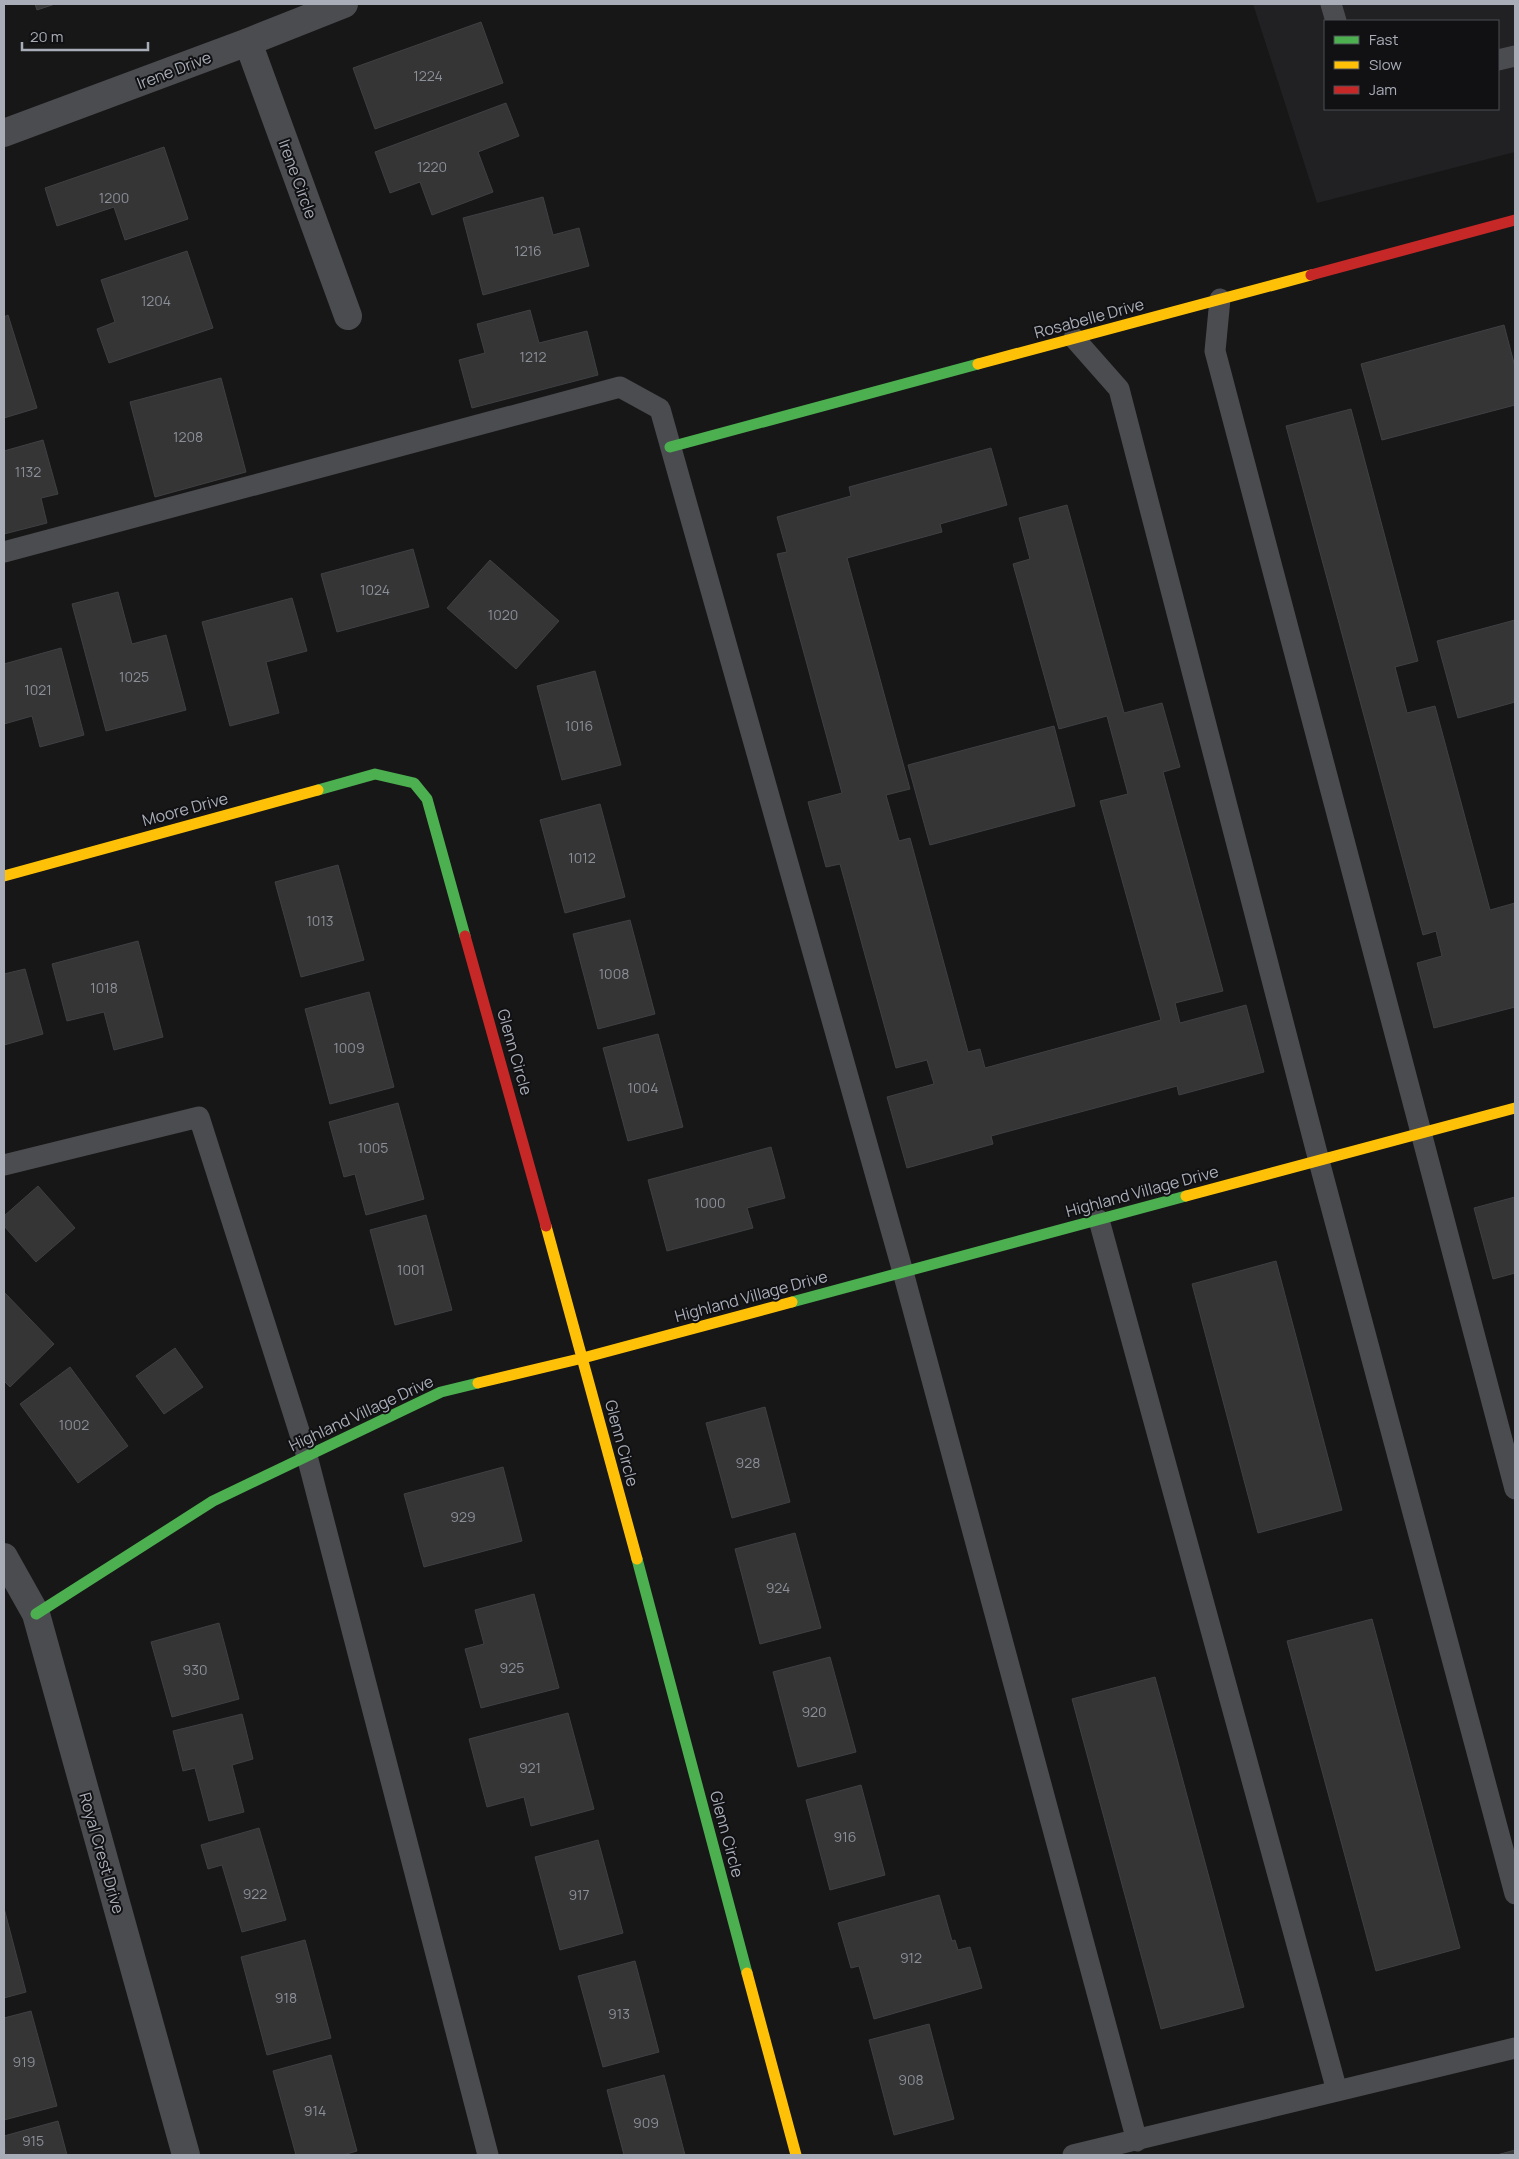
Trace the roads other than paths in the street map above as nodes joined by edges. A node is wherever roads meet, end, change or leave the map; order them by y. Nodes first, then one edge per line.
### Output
1 (344, 4) edge
2 (1331, 4) edge
3 (1336, 20) edge
4 (248, 42) junction
5 (1515, 56) edge
6 (1499, 60) edge
7 (4, 134) edge
8 (1515, 220) edge
9 (1220, 299) junction
10 (348, 316) dead end
11 (1074, 338) junction
12 (670, 446) junction
13 (4, 552) edge
14 (375, 774) joint
15 (4, 876) edge
16 (1515, 1108) edge
17 (1421, 1134) junction
18 (1319, 1161) junction
19 (4, 1165) edge
20 (1099, 1220) junction
21 (903, 1272) junction
22 (583, 1358) junction
23 (307, 1456) junction
24 (1515, 1488) edge
25 (4, 1557) edge
26 (36, 1614) junction
27 (1515, 1894) edge
28 (1515, 2048) edge
29 (1337, 2091) junction
30 (1136, 2141) junction
31 (186, 2155) edge
32 (488, 2155) edge
33 (796, 2155) edge
34 (1074, 2155) edge

1 - 4 street, Irene Drive
2 - 3 lane
4 - 7 street, Irene Drive
4 - 10 street, Irene Circle
5 - 6 lane
8 - 9 street, Rosabelle Drive
9 - 11 street, Rosabelle Drive
9 - 17 lane
11 - 12 street, Rosabelle Drive
11 - 18 lane
12 - 13 lane
12 - 21 lane
14 - 15 street, Moore Drive
14 - 22 street, Glenn Circle
16 - 17 street, Highland Village Drive
17 - 18 street, Highland Village Drive
17 - 24 lane
18 - 20 street, Highland Village Drive
18 - 27 lane
19 - 23 lane
20 - 21 street, Highland Village Drive
20 - 29 lane
21 - 22 street, Highland Village Drive
21 - 30 lane
22 - 23 street, Highland Village Drive
22 - 33 street, Glenn Circle
23 - 26 street, Highland Village Drive
23 - 32 lane
25 - 26 street, Royal Crest Drive
26 - 31 street, Royal Crest Drive
28 - 29 lane
29 - 30 lane
30 - 34 lane

